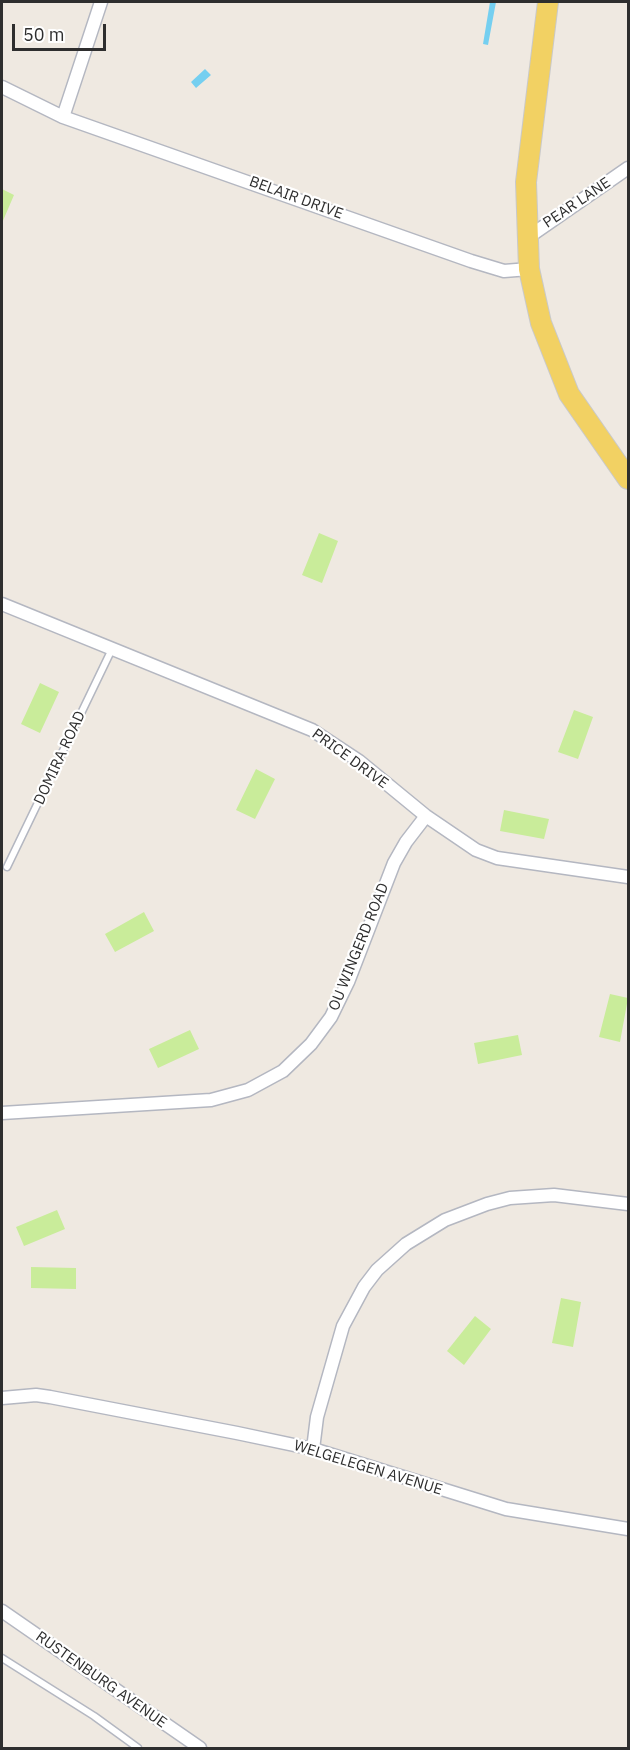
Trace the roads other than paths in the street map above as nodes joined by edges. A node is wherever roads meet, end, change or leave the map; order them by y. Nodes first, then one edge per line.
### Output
1 (101, 2) edge
2 (548, 2) edge
3 (2, 87) edge
4 (63, 117) junction
5 (628, 168) edge
6 (527, 238) junction
7 (529, 269) junction
8 (628, 479) edge
9 (2, 604) edge
10 (113, 649) junction
11 (426, 816) junction
12 (7, 867) dead end
13 (628, 877) edge
14 (2, 1113) edge
15 (628, 1204) edge
16 (2, 1398) edge
17 (313, 1449) junction
18 (628, 1529) edge
19 (2, 1611) edge
20 (2, 1658) edge
21 (138, 1749) edge
22 (200, 1749) edge

1 - 4 street
2 - 6 main road
3 - 4 street, BELAIR DRIVE
4 - 7 street, BELAIR DRIVE
5 - 6 street, PEAR LANE
6 - 7 main road
7 - 8 main road
9 - 10 street, PRICE DRIVE
10 - 11 street, PRICE DRIVE
10 - 12 lane, DOMIRA ROAD
11 - 13 street, PRICE DRIVE
11 - 14 street, OU WINGERD ROAD
15 - 17 street
16 - 17 street, WELGELEGEN AVENUE
17 - 18 street, WELGELEGEN AVENUE
19 - 22 street, RUSTENBURG AVENUE
20 - 21 lane

